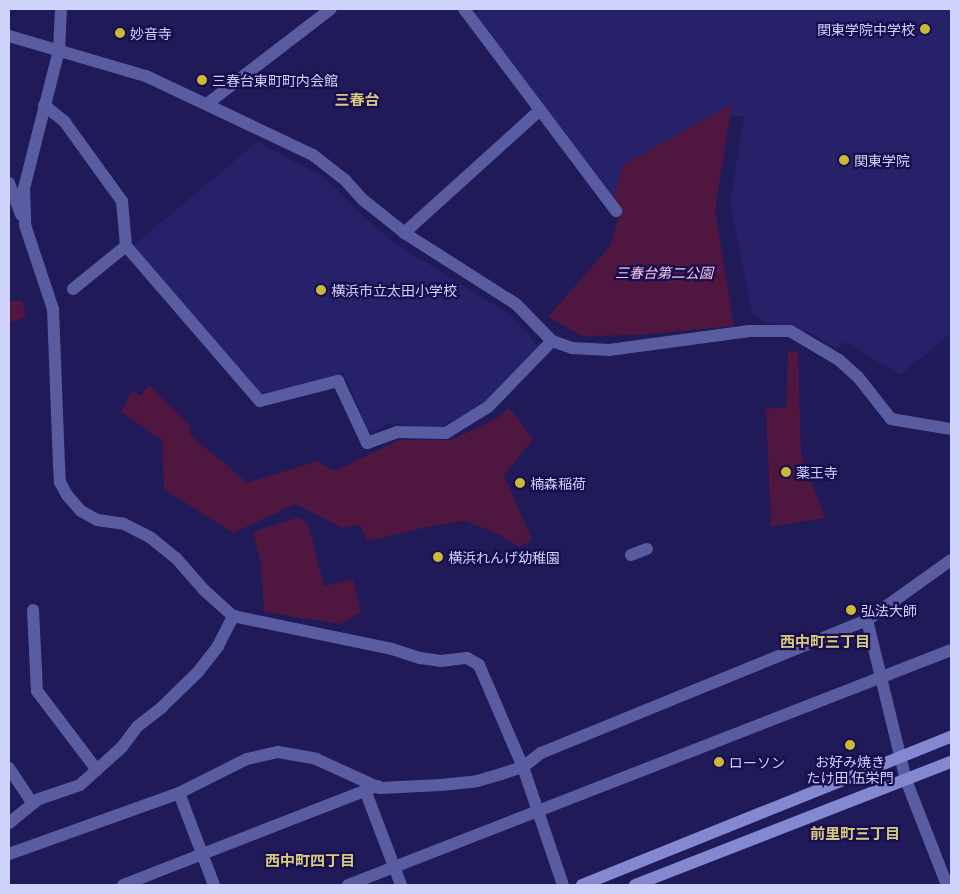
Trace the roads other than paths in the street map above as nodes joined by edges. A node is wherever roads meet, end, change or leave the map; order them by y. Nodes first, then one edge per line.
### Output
1 (62, 9) edge
2 (331, 9) edge
3 (464, 9) edge
4 (9, 36) edge
5 (59, 50) junction
6 (207, 104) junction
7 (44, 105) junction
8 (540, 110) junction
9 (9, 183) edge
10 (616, 211) dead end
11 (25, 225) junction
12 (404, 233) junction
13 (126, 246) junction
14 (73, 289) dead end
15 (552, 341) junction
16 (951, 429) edge
17 (647, 549) dead end
18 (631, 555) dead end
19 (951, 560) edge
20 (33, 610) dead end
21 (233, 616) junction
22 (867, 620) junction
23 (951, 650) edge
24 (882, 677) junction
25 (951, 737) edge
26 (902, 756) junction
27 (951, 762) edge
28 (523, 766) junction
29 (9, 768) edge
30 (96, 770) junction
31 (906, 780) junction
32 (371, 788) junction
33 (179, 793) junction
34 (33, 804) junction
35 (538, 812) junction
36 (9, 823) edge
37 (9, 854) edge
38 (202, 854) junction
39 (394, 868) junction
40 (123, 885) edge
41 (214, 885) edge
42 (348, 885) edge
43 (401, 885) edge
44 (563, 885) edge
45 (582, 885) edge
46 (635, 885) edge
47 (947, 885) edge

1 - 5 street
2 - 6 street
3 - 8 street
4 - 5 street
5 - 6 street
5 - 7 street
6 - 12 street
7 - 11 street
7 - 13 street
8 - 10 street
8 - 12 street
9 - 11 street
11 - 21 street
12 - 15 street
13 - 14 street
13 - 15 street
15 - 16 street
17 - 18 street
19 - 22 street
20 - 30 street
21 - 28 street
21 - 30 street
22 - 24 street
22 - 28 street
23 - 24 street
24 - 26 street
24 - 35 street
25 - 26 main road
26 - 31 street
26 - 45 main road
27 - 31 main road
28 - 32 street
28 - 35 street
29 - 34 street
30 - 34 street
31 - 46 main road
31 - 47 street
32 - 33 street
32 - 38 street
32 - 39 street
33 - 37 street
33 - 38 street
34 - 36 street
35 - 39 street
35 - 44 street
38 - 40 street
38 - 41 street
39 - 42 street
39 - 43 street

